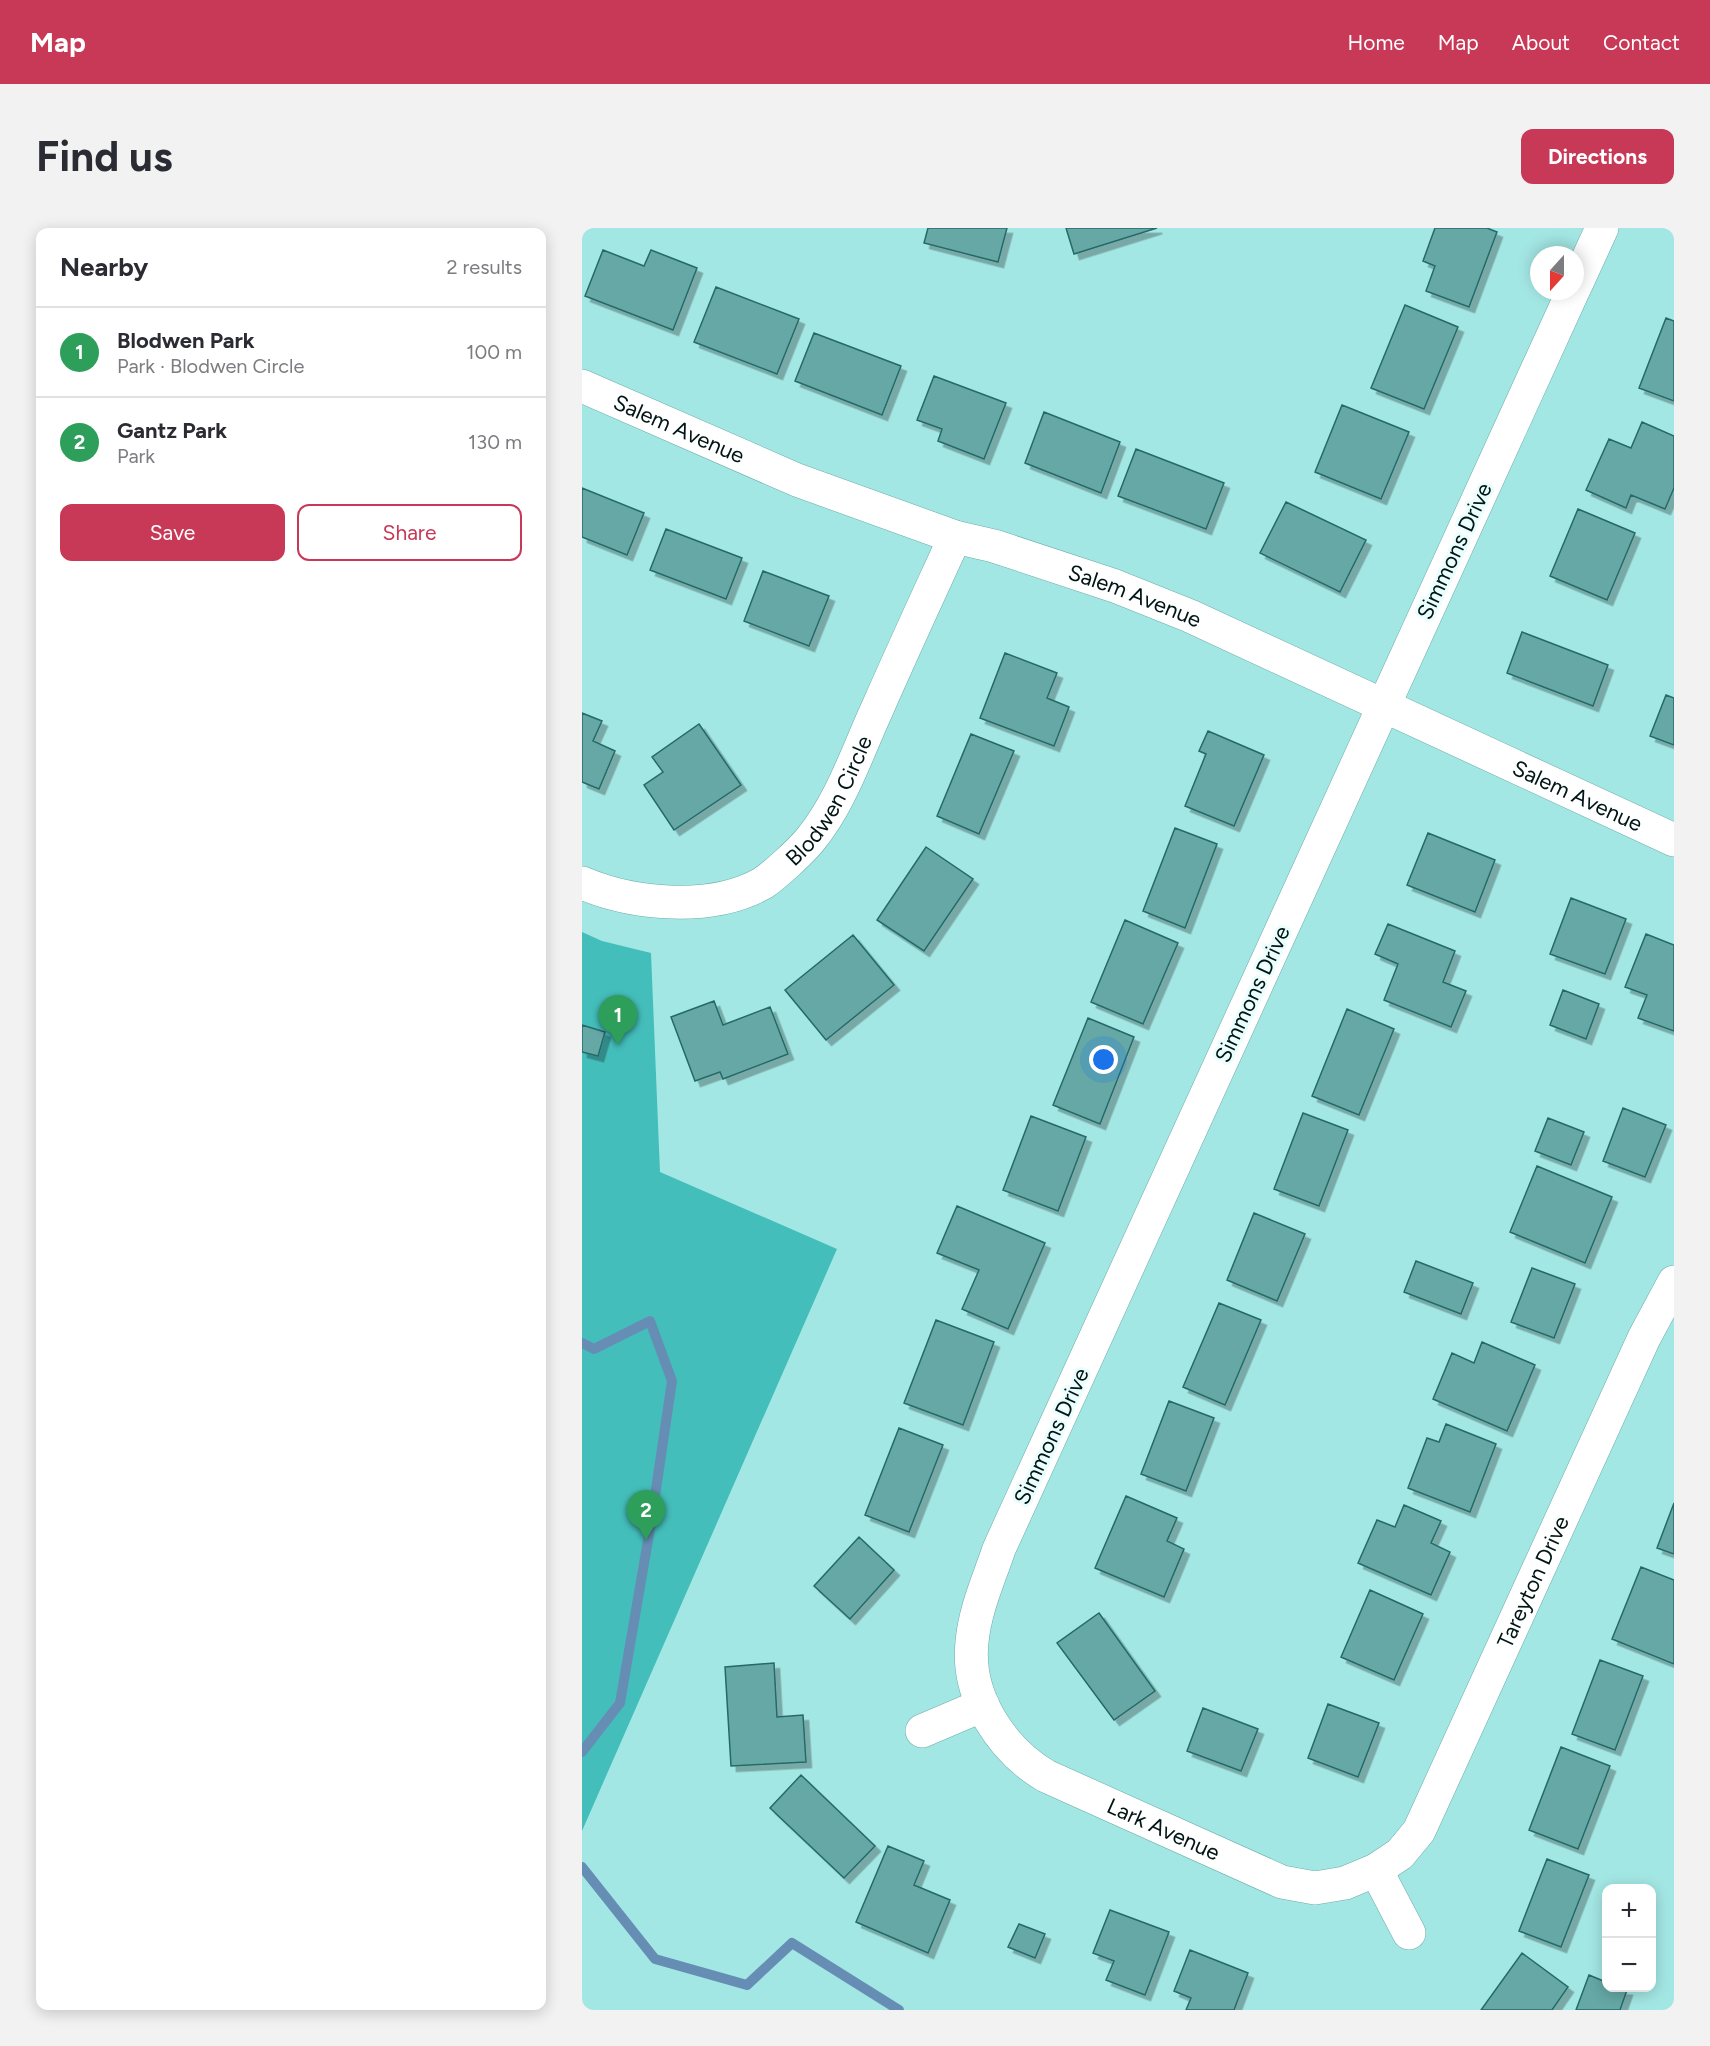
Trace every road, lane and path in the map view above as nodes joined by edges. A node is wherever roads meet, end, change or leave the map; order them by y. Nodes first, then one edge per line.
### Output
1 (1602, 228) edge
2 (1584, 267) edge
3 (1569, 300) edge
4 (582, 386) edge
5 (955, 537) junction
6 (1383, 707) junction
7 (1674, 840) edge
8 (582, 883) edge
9 (1674, 1282) edge
10 (983, 1705) junction
11 (922, 1731) dead end
12 (1376, 1870) junction
13 (1408, 1933) dead end

1 - 2 street, Simmons Drive
3 - 6 street, Simmons Drive
4 - 5 street, Salem Avenue
5 - 6 street, Salem Avenue
5 - 8 street, Blodwen Circle
6 - 7 street, Salem Avenue
6 - 10 street, Simmons Drive
9 - 12 street, Tareyton Drive
10 - 11 street
10 - 12 street, Lark Avenue
12 - 13 street

